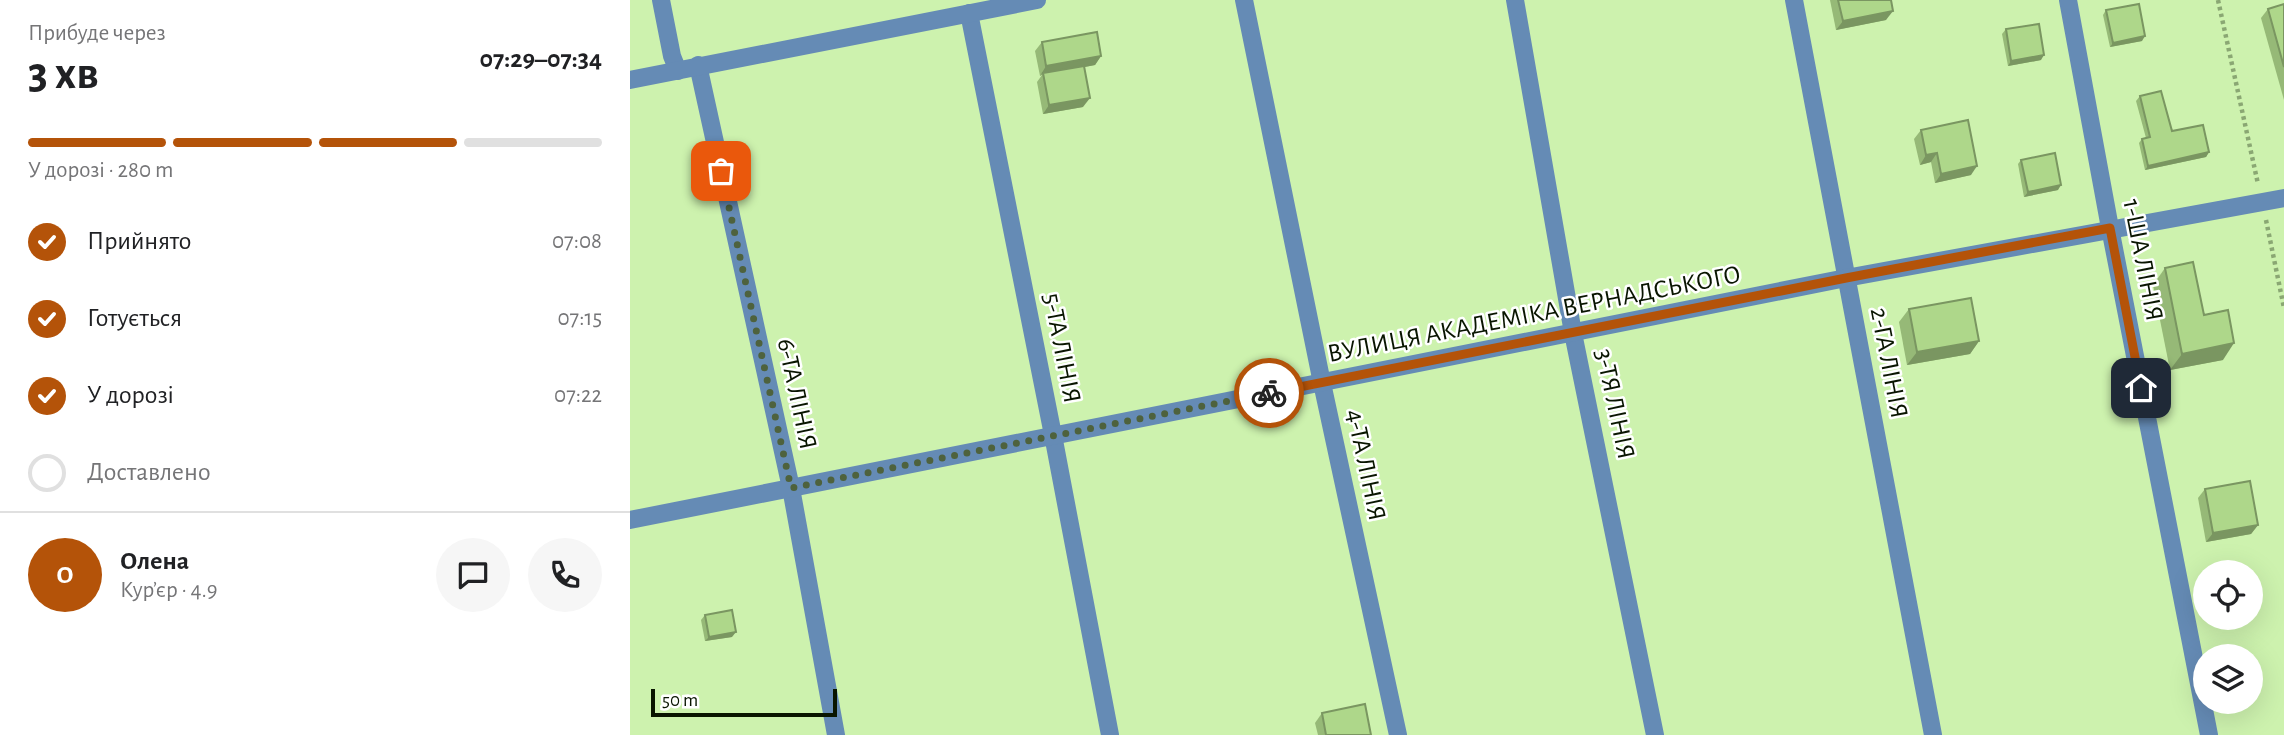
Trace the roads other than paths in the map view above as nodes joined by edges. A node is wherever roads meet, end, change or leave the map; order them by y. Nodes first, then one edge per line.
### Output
1 (661, 0) edge
2 (1037, 0) edge
3 (1244, 0) edge
4 (1515, 0) edge
5 (1794, 0) edge
6 (2068, 0) edge
7 (969, 13) junction
8 (698, 65) junction
9 (678, 71) junction
10 (630, 80) edge
11 (2284, 198) edge
12 (2110, 228) junction
13 (1846, 278) junction
14 (1573, 333) junction
15 (1322, 383) junction
16 (1053, 435) junction
17 (791, 488) junction
18 (630, 520) edge
19 (836, 735) edge
20 (1110, 735) edge
21 (1398, 735) edge
22 (1655, 735) edge
23 (1933, 735) edge
24 (2209, 735) edge

1 - 9 street
2 - 7 street
3 - 15 street, 4-ТА ЛІНІЯ
4 - 14 street, 3-ТЯ ЛІНІЯ
5 - 13 street, 2-ГА ЛІНІЯ
6 - 12 street, 1-ША ЛІНІЯ
7 - 8 street
7 - 16 street, 5-ТА ЛІНІЯ
8 - 9 street
8 - 17 street, 6-ТА ЛІНІЯ
9 - 10 street
11 - 12 street, ВУЛИЦЯ АКАДЕМІКА ВЕРНАДСЬКОГО
12 - 13 street, ВУЛИЦЯ АКАДЕМІКА ВЕРНАДСЬКОГО
12 - 24 street, 1-ША ЛІНІЯ
13 - 14 street, ВУЛИЦЯ АКАДЕМІКА ВЕРНАДСЬКОГО
13 - 23 street, 2-ГА ЛІНІЯ
14 - 15 street, ВУЛИЦЯ АКАДЕМІКА ВЕРНАДСЬКОГО
14 - 22 street, 3-ТЯ ЛІНІЯ
15 - 16 street, ВУЛИЦЯ АКАДЕМІКА ВЕРНАДСЬКОГО
15 - 21 street, 4-ТА ЛІНІЯ
16 - 17 street, ВУЛИЦЯ АКАДЕМІКА ВЕРНАДСЬКОГО
16 - 20 street, 5-ТА ЛІНІЯ
17 - 18 street, ВУЛИЦЯ АКАДЕМІКА ВЕРНАДСЬКОГО
17 - 19 street, 6-ТА ЛІНІЯ

